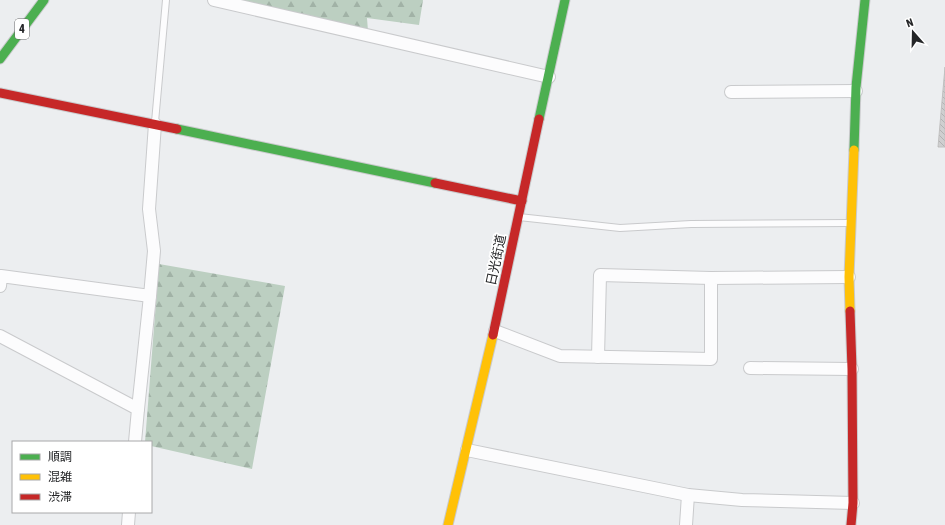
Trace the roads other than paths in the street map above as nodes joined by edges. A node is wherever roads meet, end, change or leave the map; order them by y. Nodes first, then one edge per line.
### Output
1 (44, 0) edge
2 (166, 0) edge
3 (214, 0) edge
4 (565, 0) edge
5 (865, 0) edge
6 (0, 59) edge
7 (549, 77) junction
8 (856, 91) junction
9 (730, 92) dead end
10 (0, 93) edge
11 (155, 124) junction
12 (522, 201) junction
13 (519, 217) junction
14 (850, 223) junction
15 (849, 277) junction
16 (711, 278) junction
17 (0, 286) edge
18 (150, 296) junction
19 (494, 330) junction
20 (0, 336) edge
21 (598, 357) junction
22 (750, 368) dead end
23 (852, 368) junction
24 (138, 410) junction
25 (135, 441) edge
26 (467, 450) junction
27 (688, 496) junction
28 (853, 503) junction
29 (129, 513) edge
30 (128, 525) edge
31 (448, 525) edge
32 (686, 525) edge
33 (851, 525) edge

1 - 6 main road, 4
2 - 11 lane
3 - 7 street
4 - 7 main road, 日光街道
5 - 8 main road
7 - 12 main road, 日光街道
8 - 9 street
8 - 14 main road
10 - 11 main road
11 - 12 main road
11 - 18 street
12 - 13 main road, 日光街道
13 - 14 lane
13 - 19 main road, 日光街道
14 - 15 main road
15 - 16 street
15 - 23 main road
16 - 21 street
16 - 21 street
17 - 18 street
18 - 24 street
19 - 21 street
19 - 26 main road, 日光街道
20 - 24 street
22 - 23 street
23 - 28 main road
24 - 25 street
26 - 27 street
26 - 31 main road, 日光街道
27 - 28 street
27 - 32 street
28 - 33 main road
29 - 30 street

